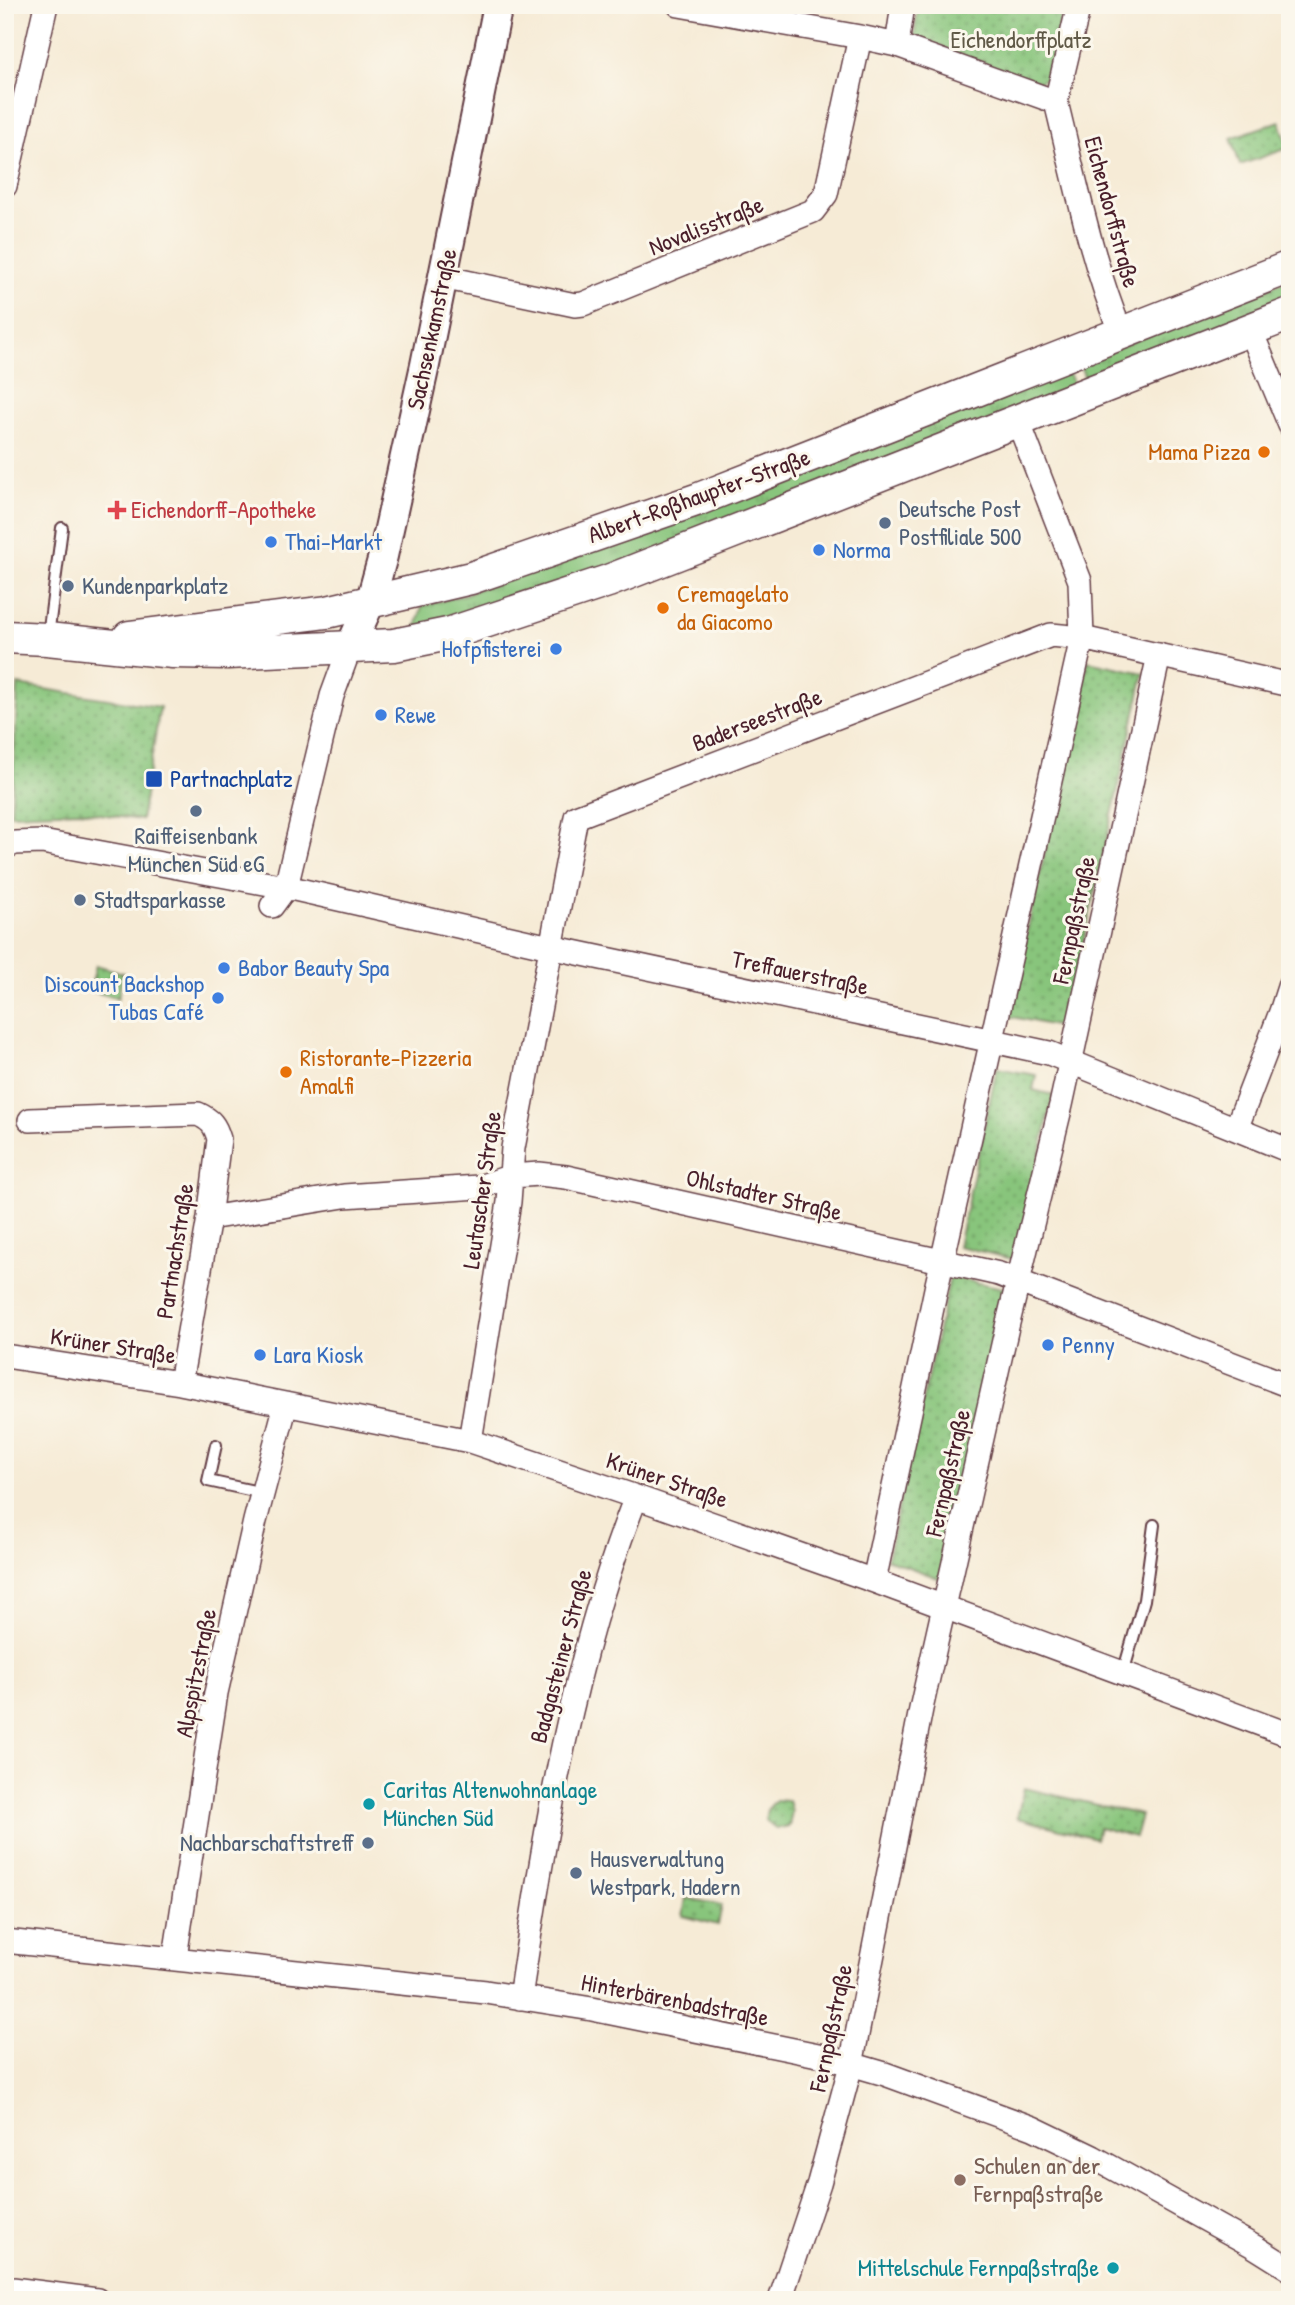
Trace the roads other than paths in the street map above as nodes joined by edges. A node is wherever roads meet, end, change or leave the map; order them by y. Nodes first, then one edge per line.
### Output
1 (46, 5) edge
2 (498, 5) edge
3 (679, 5) edge
4 (903, 5) edge
5 (1079, 5) edge
6 (860, 37) junction
7 (897, 45) junction
8 (1056, 102) junction
9 (5, 186) edge
10 (1290, 267) edge
11 (443, 277) junction
12 (1290, 314) edge
13 (1250, 329) junction
14 (1121, 333) junction
15 (1018, 421) junction
16 (1290, 425) edge
17 (62, 528) dead end
18 (370, 603) junction
19 (5, 637) edge
20 (1082, 638) junction
21 (47, 639) junction
22 (86, 643) junction
23 (350, 648) junction
24 (1158, 655) junction
25 (1290, 685) edge
26 (10, 845) edge
27 (286, 887) junction
28 (272, 905) dead end
29 (550, 947) junction
30 (1290, 984) edge
31 (992, 1040) junction
32 (1070, 1060) junction
33 (30, 1120) dead end
34 (1236, 1129) junction
35 (1290, 1151) edge
36 (512, 1176) junction
37 (209, 1218) junction
38 (943, 1262) junction
39 (1019, 1280) junction
40 (5, 1356) edge
41 (180, 1383) junction
42 (1290, 1386) edge
43 (286, 1404) junction
44 (470, 1441) junction
45 (216, 1445) dead end
46 (263, 1493) junction
47 (636, 1497) junction
48 (1154, 1525) dead end
49 (874, 1581) junction
50 (944, 1607) junction
51 (1124, 1673) junction
52 (1290, 1735) edge
53 (5, 1941) edge
54 (176, 1957) junction
55 (520, 1998) junction
56 (851, 2065) junction
57 (1290, 2269) edge
58 (5, 2288) edge
59 (97, 2300) edge
60 (780, 2300) edge

1 - 9 street
2 - 11 street, Sachsenkamstraße
3 - 6 street
4 - 7 street
5 - 8 street
6 - 7 street
6 - 11 street, Novalisstraße
7 - 8 street
8 - 14 street, Eichendorffstraße
10 - 14 main road, Albert-Roßhaupter-Straße
11 - 18 street, Sachsenkamstraße
12 - 13 main road, Albert-Roßhaupter-Straße
13 - 15 main road, Albert-Roßhaupter-Straße
13 - 16 street
14 - 18 main road, Albert-Roßhaupter-Straße
15 - 20 street, Fernpaßstraße
15 - 23 main road, Albert-Roßhaupter-Straße
17 - 21 lane
18 - 22 main road, Albert-Roßhaupter-Straße
18 - 23 street, Sachsenkamstraße
19 - 21 main road, Albert-Roßhaupter-Straße
20 - 24 street
20 - 29 street, Baderseestraße
20 - 31 street, Fernpaßstraße
21 - 22 main road, Albert-Roßhaupter-Straße
22 - 23 main road, Albert-Roßhaupter-Straße
23 - 27 street
24 - 25 street
24 - 32 street, Fernpaßstraße
26 - 27 street
27 - 28 street
27 - 29 street, Treffauerstraße
29 - 31 street, Treffauerstraße
29 - 36 street, Leutascher Straße
30 - 34 street
31 - 32 street, Treffauerstraße
31 - 38 street, Fernpaßstraße
32 - 34 street, Treffauerstraße
32 - 39 street, Fernpaßstraße
33 - 37 street, Partnachstraße
34 - 35 street, Treffauerstraße
36 - 37 street, Ohlstadter Straße
36 - 38 street, Ohlstadter Straße
36 - 44 street, Leutascher Straße
37 - 41 street, Partnachstraße
38 - 39 street, Ohlstadter Straße
38 - 49 street, Fernpaßstraße
39 - 42 street, Ohlstadter Straße
39 - 50 street, Fernpaßstraße
40 - 41 street, Krüner Straße
41 - 43 street, Krüner Straße
43 - 44 street, Krüner Straße
43 - 46 street, Alpspitzstraße
44 - 47 street, Krüner Straße
45 - 46 lane
46 - 54 street, Alpspitzstraße
47 - 49 street, Krüner Straße
47 - 55 street, Badgasteiner Straße
48 - 51 lane
49 - 50 street, Krüner Straße
50 - 51 street, Krüner Straße
50 - 56 street, Fernpaßstraße
51 - 52 street, Krüner Straße
53 - 54 street, Hinterbärenbadstraße
54 - 55 street, Hinterbärenbadstraße
55 - 56 street, Hinterbärenbadstraße
56 - 57 street, Hinterbärenbadstraße
56 - 60 street, Fernpaßstraße
58 - 59 street

